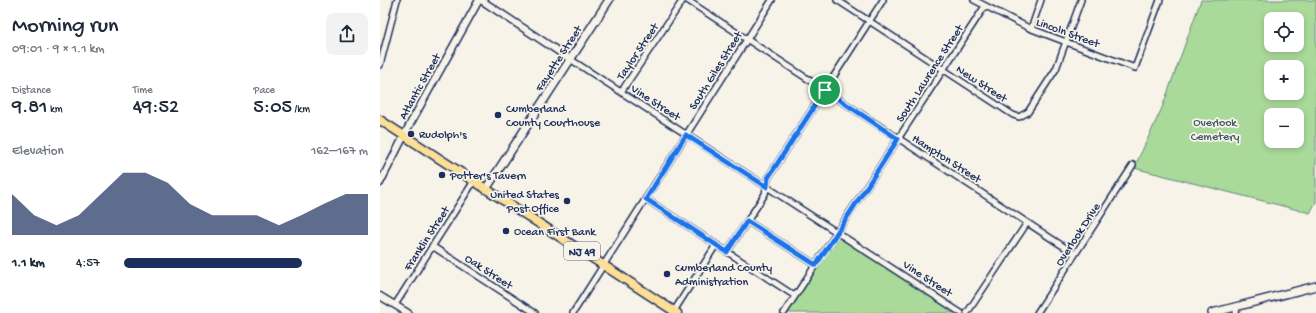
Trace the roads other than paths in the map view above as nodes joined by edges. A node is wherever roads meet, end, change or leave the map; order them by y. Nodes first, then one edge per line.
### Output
1 (397, 0) edge
2 (480, 0) edge
3 (608, 0) edge
4 (683, 0) edge
5 (686, 0) edge
6 (772, 0) edge
7 (837, 0) edge
8 (883, 0) edge
9 (974, 0) edge
10 (1041, 0) edge
11 (1081, 0) edge
12 (1160, 0) edge
13 (985, 6) junction
14 (869, 21) junction
15 (1031, 29) junction
16 (747, 39) junction
17 (1066, 42) junction
18 (570, 59) junction
19 (380, 65) edge
20 (943, 70) junction
21 (825, 90) junction
22 (621, 92) junction
23 (380, 120) edge
24 (686, 135) junction
25 (404, 136) junction
26 (898, 139) junction
27 (1133, 166) dead end
28 (474, 181) junction
29 (380, 183) edge
30 (767, 187) junction
31 (486, 189) junction
32 (646, 199) junction
33 (747, 221) junction
34 (1027, 223) junction
35 (837, 232) junction
36 (716, 245) junction
37 (432, 246) junction
38 (727, 252) junction
39 (1075, 254) junction
40 (603, 265) junction
41 (816, 265) junction
42 (1316, 286) edge
43 (380, 296) edge
44 (795, 296) junction
45 (397, 309) edge
46 (1236, 310) edge
47 (676, 312) edge
48 (408, 313) edge
49 (535, 313) edge
50 (573, 313) edge
51 (784, 313) edge
52 (961, 313) edge
53 (967, 313) edge
54 (1037, 313) edge
55 (1212, 313) edge

1 - 19 street
2 - 18 street, Vine Street
2 - 25 street, Atlantic Street
3 - 18 main road, Fayette Street
4 - 22 street, Taylor Street
5 - 16 street, Hampton Street
6 - 16 street, South Giles Street
7 - 14 street, New Street
8 - 14 street
9 - 13 street, Lincoln Street
10 - 15 street
11 - 17 street
12 - 17 street, Lincoln Street
13 - 15 street, Lincoln Street
13 - 20 street, South Lawrence Street
14 - 20 street, New Street
14 - 21 street
15 - 17 street, Lincoln Street
16 - 21 street, Hampton Street
16 - 24 street, South Giles Street
17 - 20 street, New Street
18 - 22 street, Vine Street
18 - 31 main road, Fayette Street
20 - 26 street, South Lawrence Street
21 - 26 street, Hampton Street
21 - 30 street
22 - 24 street, Vine Street
23 - 25 highway, NJ 49
24 - 30 street, Vine Street
24 - 32 street, South Giles Street
25 - 28 highway, NJ 49
25 - 29 street, Atlantic Street
26 - 34 street, Hampton Street
26 - 35 street, South Lawrence Street
27 - 39 street, Overlook Drive
28 - 31 highway, NJ 49
28 - 37 street, Franklin Street
30 - 33 street
30 - 35 street, Vine Street
31 - 40 highway, NJ 49
32 - 36 street
32 - 40 street, South Giles Street
33 - 38 street
33 - 41 street
34 - 39 street, Hampton Street
34 - 53 street
35 - 41 street, South Lawrence Street
35 - 52 street, Vine Street
36 - 38 street
36 - 47 street
37 - 45 street, Franklin Street
37 - 49 street, Oak Street
38 - 44 street
39 - 54 street, Overlook Drive
40 - 47 highway, NJ 49
40 - 50 street, South Giles Street
41 - 44 street, South Lawrence Street
42 - 46 main road
43 - 45 street
44 - 51 street, South Lawrence Street
45 - 48 street
46 - 55 main road

